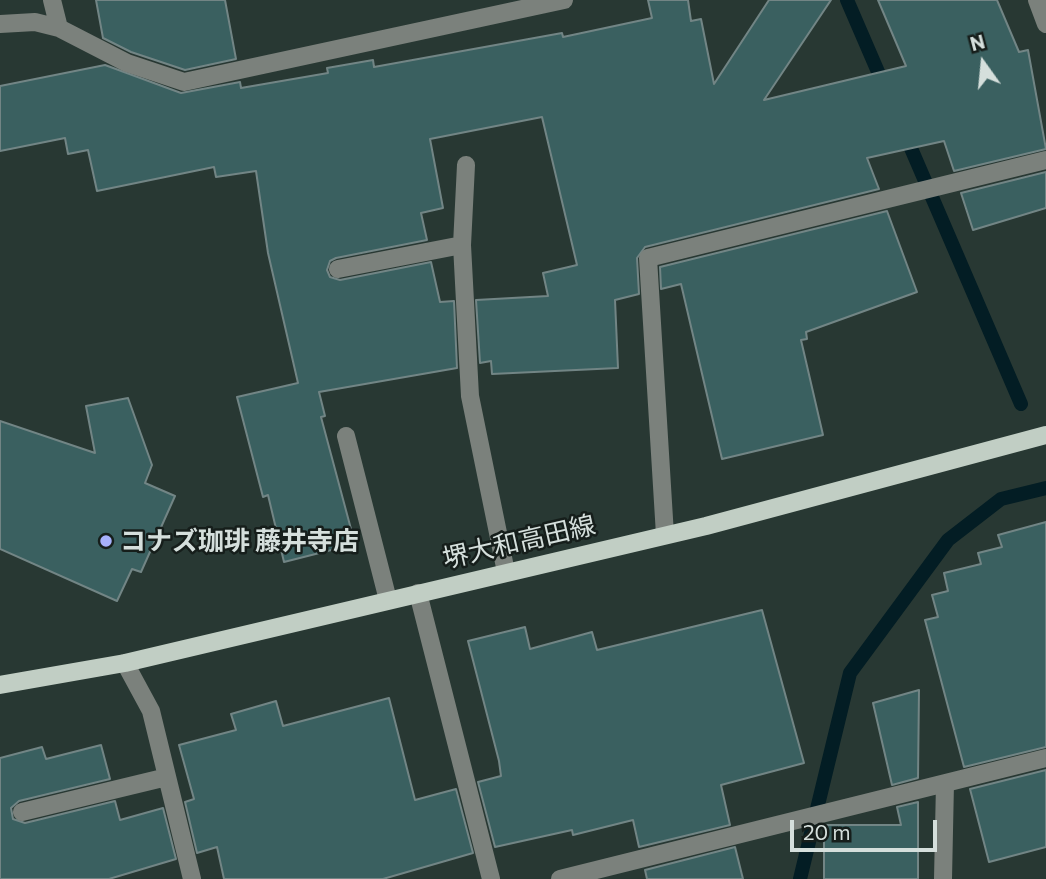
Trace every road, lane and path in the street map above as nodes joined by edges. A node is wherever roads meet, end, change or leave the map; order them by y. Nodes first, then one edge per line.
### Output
1 (52, 0) edge
2 (564, 0) edge
3 (1038, 0) edge
4 (0, 24) edge
5 (1046, 24) edge
6 (60, 28) junction
7 (1046, 160) edge
8 (466, 164) dead end
9 (463, 245) junction
10 (338, 269) dead end
11 (1046, 435) edge
12 (346, 436) dead end
13 (665, 535) junction
14 (506, 572) junction
15 (418, 593) junction
16 (388, 600) junction
17 (125, 663) junction
18 (0, 685) edge
19 (1046, 758) edge
20 (167, 777) junction
21 (945, 783) junction
22 (22, 812) dead end
23 (192, 879) edge
24 (491, 879) edge
25 (560, 879) edge
26 (943, 879) edge

1 - 6 street
2 - 6 street
3 - 5 street
4 - 6 street
7 - 13 street
8 - 9 street
9 - 10 street
9 - 14 street
11 - 13 main road, 堺大和高田線
12 - 16 street
13 - 14 main road, 堺大和高田線
14 - 15 main road, 堺大和高田線
15 - 16 main road, 堺大和高田線
15 - 24 street
16 - 17 main road, 堺大和高田線
17 - 18 main road, 堺大和高田線
17 - 20 street
19 - 21 street
20 - 22 street
20 - 23 street
21 - 25 street
21 - 26 street

